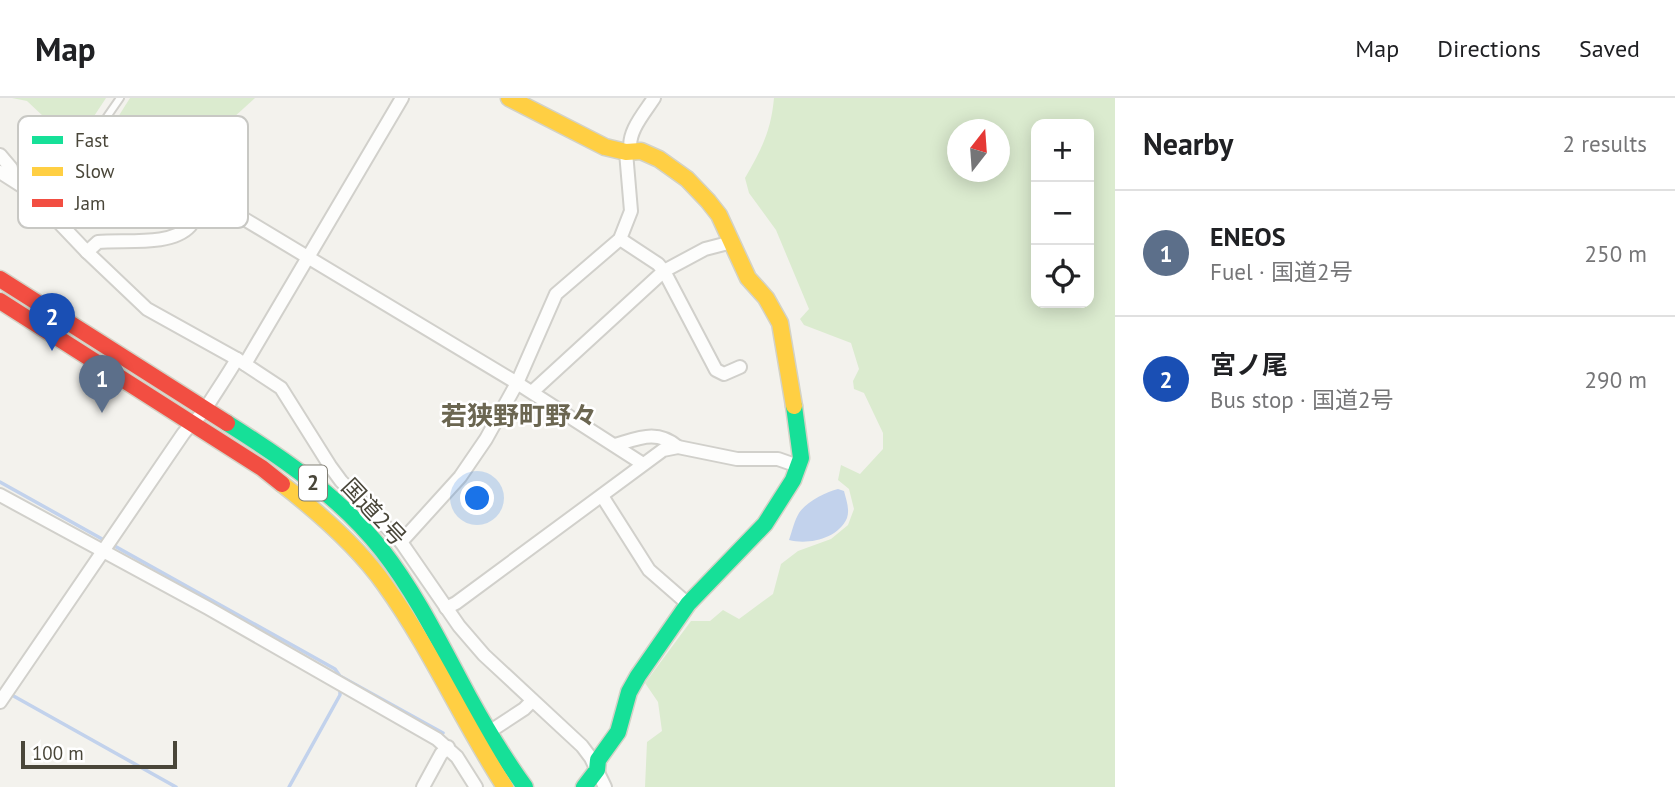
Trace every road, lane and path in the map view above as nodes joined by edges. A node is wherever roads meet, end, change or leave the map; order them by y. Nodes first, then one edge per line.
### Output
1 (120, 98) edge
2 (401, 98) edge
3 (509, 98) edge
4 (654, 98) edge
5 (108, 116) edge
6 (628, 152) junction
7 (0, 155) edge
8 (5, 175) edge
9 (248, 221) edge
10 (65, 228) edge
11 (187, 228) edge
12 (620, 239) junction
13 (732, 242) junction
14 (87, 252) junction
15 (308, 258) junction
16 (664, 271) junction
17 (0, 279) edge
18 (0, 300) edge
19 (241, 361) junction
20 (740, 367) dead end
21 (517, 383) junction
22 (532, 392) junction
23 (205, 409) junction
24 (191, 423) junction
25 (615, 444) junction
26 (678, 447) junction
27 (643, 464) junction
28 (798, 466) junction
29 (0, 495) edge
30 (602, 496) junction
31 (401, 542) junction
32 (107, 545) junction
33 (688, 604) junction
34 (446, 608) junction
35 (5, 696) edge
36 (532, 701) junction
37 (489, 732) junction
38 (448, 747) junction
39 (597, 769) junction
40 (423, 787) edge
41 (475, 787) edge
42 (505, 787) edge
43 (525, 787) edge
44 (584, 787) edge
45 (605, 787) edge

1 - 5 lane
2 - 15 street
3 - 6 main road
4 - 6 street
6 - 12 street
6 - 13 main road
7 - 8 street
9 - 15 street
10 - 14 street
11 - 14 street
12 - 16 street
12 - 21 street
13 - 16 street
13 - 28 main road
14 - 19 street
15 - 19 street
15 - 21 street
16 - 20 street
16 - 22 street
17 - 23 main road, 国道2号 / 2
18 - 24 main road, 国道2号 / 2
19 - 23 street
19 - 31 street
21 - 22 street
21 - 31 street
22 - 25 street
23 - 24 street
23 - 37 main road, 国道2号 / 2
24 - 32 street
24 - 42 main road, 国道2号 / 2
25 - 26 street
25 - 27 street
26 - 27 street
26 - 28 street
27 - 30 street
28 - 33 main road
29 - 32 street
30 - 33 street
30 - 34 street
31 - 34 street
32 - 35 street
32 - 38 street
33 - 39 main road
34 - 36 street
36 - 37 street
36 - 39 street
37 - 43 main road, 国道2号 / 2
38 - 40 street
38 - 41 street
39 - 44 main road
39 - 45 street

